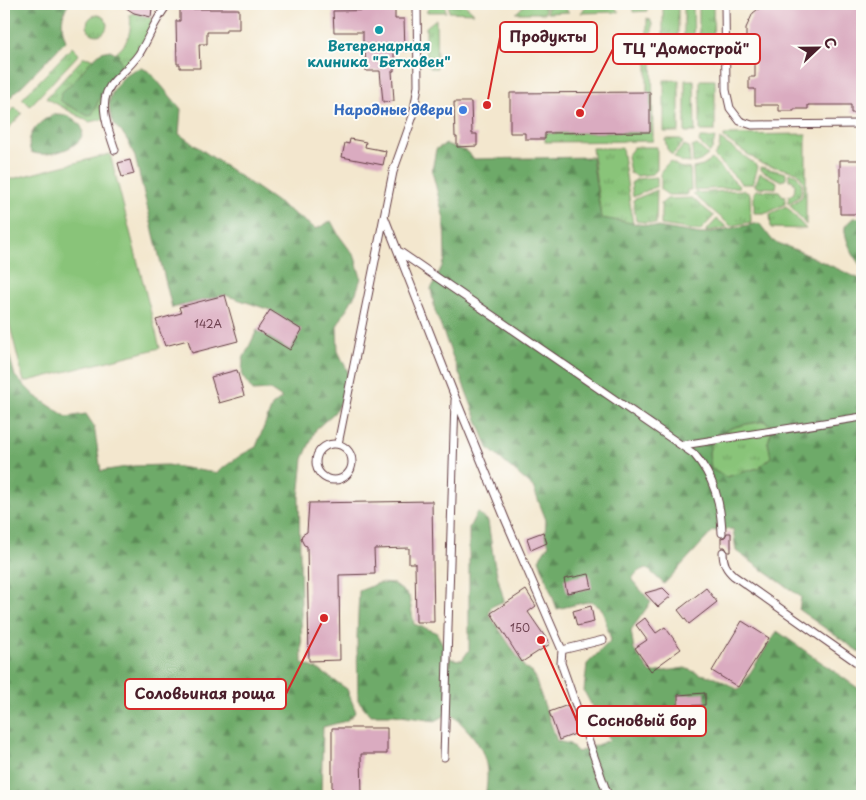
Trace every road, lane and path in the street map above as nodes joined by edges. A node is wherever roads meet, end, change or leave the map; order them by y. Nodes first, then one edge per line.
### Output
1 (168, 4) edge
2 (417, 4) edge
3 (725, 4) edge
4 (862, 124) edge
5 (115, 150) dead end
6 (384, 216) junction
7 (400, 252) junction
8 (455, 397) junction
9 (862, 417) edge
10 (338, 444) junction
11 (683, 444) junction
12 (722, 533) dead end
13 (723, 552) dead end
14 (603, 640) dead end
15 (562, 650) junction
16 (862, 666) edge
17 (444, 756) dead end
18 (608, 796) edge

1 - 5 lane
2 - 6 lane
3 - 4 lane
6 - 7 lane
6 - 10 lane
7 - 8 lane
7 - 11 lane
8 - 15 lane
8 - 17 lane
9 - 11 lane
10 - 10 lane
11 - 12 lane
13 - 16 lane
14 - 15 lane
15 - 18 lane

